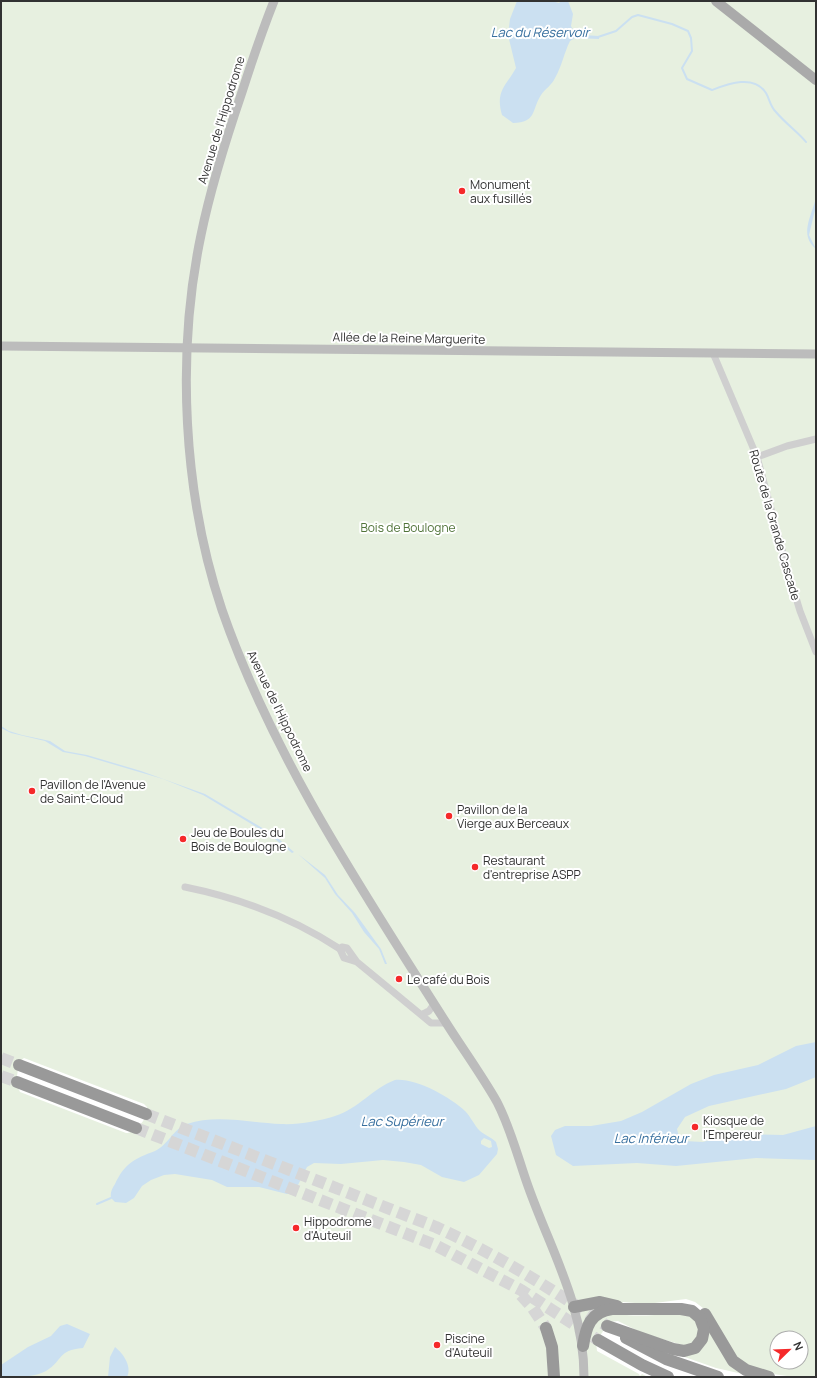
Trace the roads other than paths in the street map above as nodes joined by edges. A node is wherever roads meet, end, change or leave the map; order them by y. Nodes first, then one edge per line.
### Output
1 (274, 1) edge
2 (716, 1) edge
3 (816, 80) edge
4 (1, 346) edge
5 (187, 348) junction
6 (713, 353) junction
7 (816, 354) edge
8 (816, 439) edge
9 (757, 456) junction
10 (816, 652) edge
11 (185, 887) dead end
12 (434, 1004) junction
13 (423, 1014) junction
14 (446, 1024) junction
15 (19, 1065) tunnel mouth
16 (17, 1082) tunnel mouth
17 (146, 1114) tunnel mouth
18 (136, 1128) tunnel mouth
19 (626, 1309) junction
20 (654, 1309) junction
21 (575, 1312) junction
22 (546, 1328) tunnel mouth
23 (598, 1340) tunnel mouth
24 (583, 1346) junction
25 (554, 1377) edge
26 (578, 1377) edge
27 (584, 1377) edge
28 (668, 1377) edge
29 (718, 1377) edge
30 (769, 1377) edge

1 - 5 main road, Avenue de l'Hippodrome
2 - 3 main road
4 - 5 main road, Allée de la Reine Marguerite
5 - 6 main road, Allée de la Reine Marguerite
5 - 12 main road, Avenue de l'Hippodrome
6 - 7 main road, Allée de la Reine Marguerite
6 - 9 street, Route de la Grande Cascade
8 - 9 street
9 - 10 street, Route de la Grande Cascade
11 - 13 street
12 - 13 street
12 - 14 main road, Avenue de l'Hippodrome
13 - 14 street
14 - 21 main road, Avenue de l'Hippodrome
15 - 17 highway
16 - 18 highway
19 - 20 highway
19 - 21 highway
19 - 24 highway
20 - 29 highway
20 - 30 highway
21 - 24 main road
21 - 26 main road
22 - 25 highway
23 - 28 highway
24 - 27 main road

